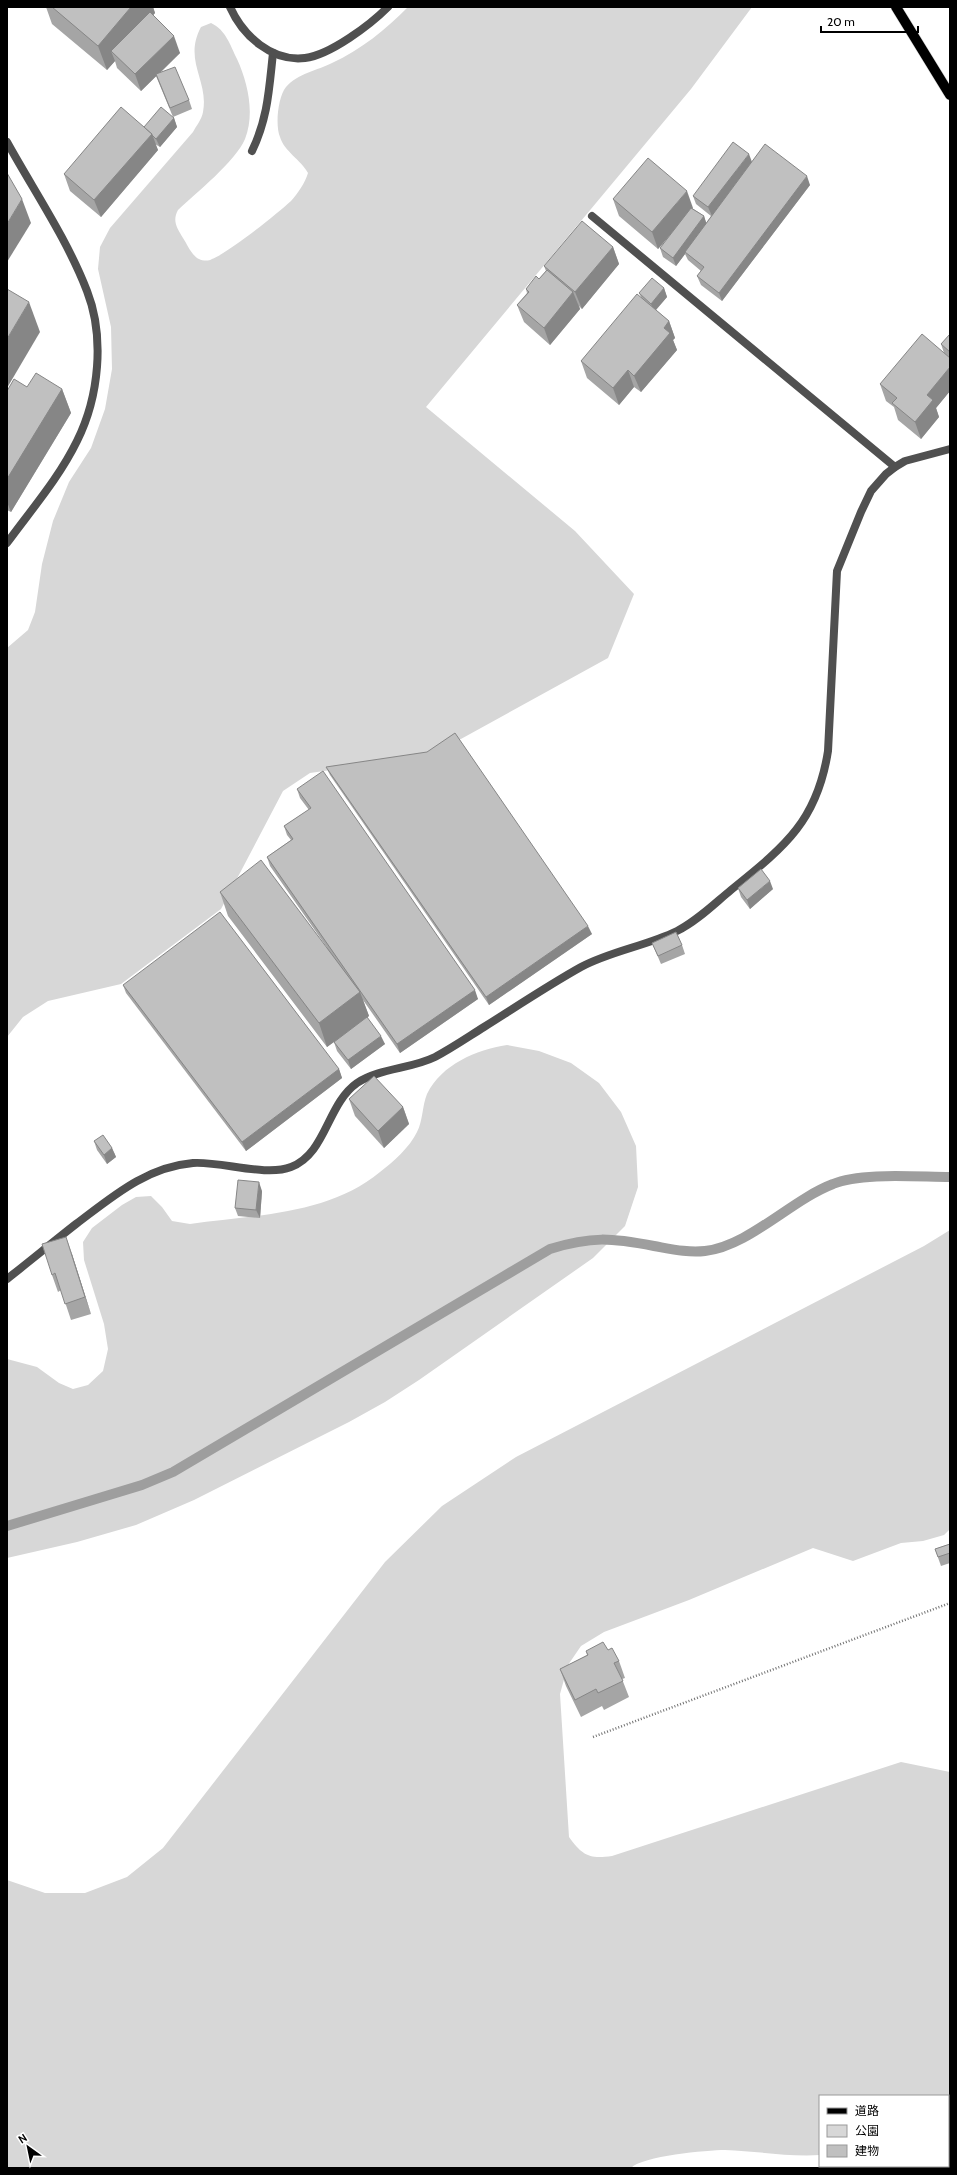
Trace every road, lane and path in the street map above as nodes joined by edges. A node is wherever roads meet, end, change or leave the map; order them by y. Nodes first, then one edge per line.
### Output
1 (230, 7) edge
2 (388, 7) edge
3 (896, 7) edge
4 (273, 53) junction
5 (950, 95) edge
6 (7, 142) edge
7 (252, 151) dead end
8 (592, 216) dead end
9 (950, 449) edge
10 (895, 468) junction
11 (7, 543) edge
12 (7, 1279) edge
13 (950, 1603) edge
14 (593, 1736) dead end

1 - 4 street
2 - 4 street
3 - 5 main road
4 - 7 street
6 - 11 street
8 - 10 street
9 - 10 street
10 - 12 street
13 - 14 path

